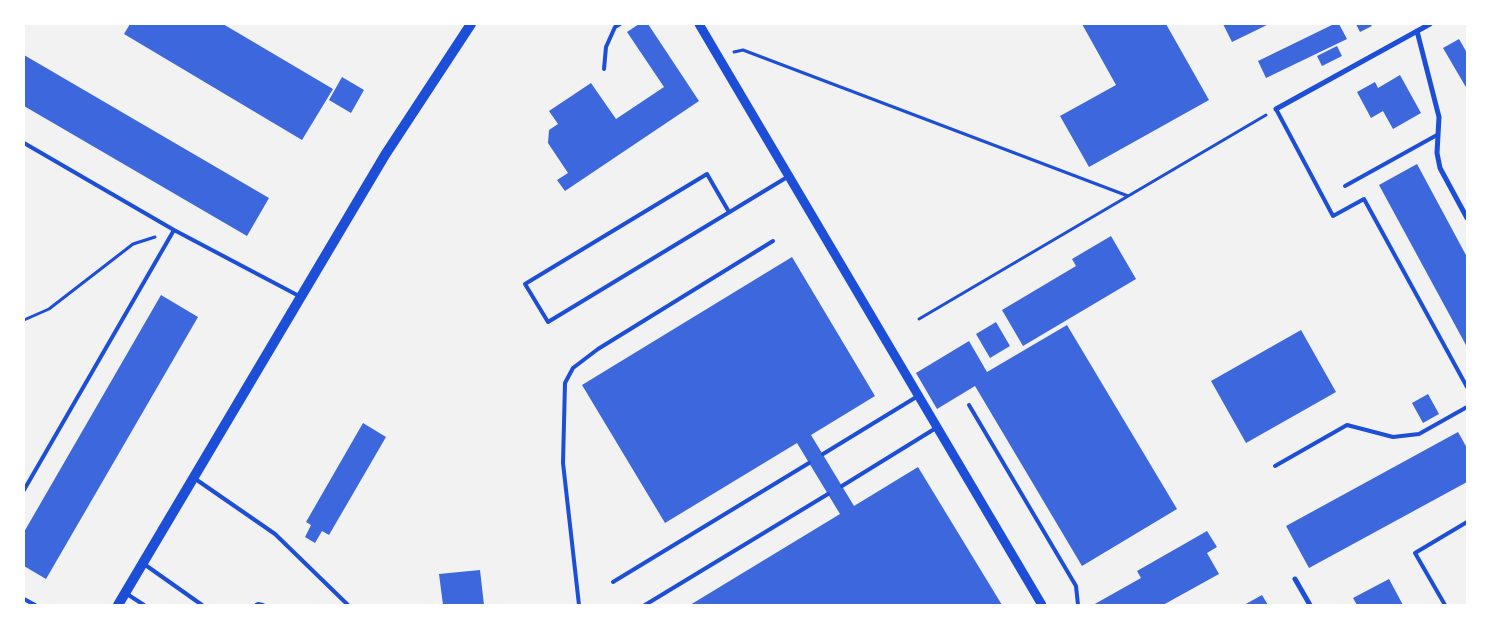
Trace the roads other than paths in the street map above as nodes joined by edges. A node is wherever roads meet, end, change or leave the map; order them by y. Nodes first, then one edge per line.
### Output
1 (472, 24) edge
2 (620, 24) edge
3 (699, 24) edge
4 (1430, 24) edge
5 (1417, 31) junction
6 (604, 69) dead end
7 (1276, 109) joint
8 (1437, 135) junction
9 (24, 143) edge
10 (789, 176) junction
11 (1345, 186) dead end
12 (729, 212) junction
13 (1467, 218) edge
14 (174, 230) junction
15 (773, 241) dead end
16 (300, 296) junction
17 (1467, 388) edge
18 (918, 396) junction
19 (969, 405) dead end
20 (1467, 407) edge
21 (937, 428) junction
22 (823, 454) dead end
23 (809, 463) dead end
24 (1275, 466) dead end
25 (193, 477) junction
26 (842, 486) dead end
27 (24, 490) edge
28 (828, 494) dead end
29 (1467, 522) edge
30 (142, 563) junction
31 (1296, 579) dead end
32 (613, 582) dead end
33 (126, 592) junction
34 (24, 599) edge
35 (35, 605) edge
36 (118, 605) edge
37 (144, 605) edge
38 (202, 605) edge
39 (256, 605) edge
40 (262, 605) edge
41 (348, 605) edge
42 (579, 605) edge
43 (645, 605) edge
44 (1042, 605) edge
45 (1078, 605) edge
46 (1310, 605) edge
47 (1445, 605) edge

1 - 16 main road
2 - 6 lane
3 - 10 street
4 - 5 street
5 - 7 street
5 - 8 street
7 - 17 lane
8 - 11 lane
8 - 13 street
9 - 14 lane
10 - 12 lane
10 - 18 street
12 - 12 lane
14 - 16 lane
14 - 27 lane
15 - 42 lane
16 - 25 main road
18 - 21 street
18 - 22 lane
19 - 45 lane
20 - 24 lane
21 - 26 lane
21 - 44 street
23 - 32 lane
25 - 30 main road
25 - 41 lane
28 - 43 lane
29 - 47 lane
30 - 33 main road
30 - 38 lane
31 - 46 street
33 - 36 main road
33 - 37 lane
34 - 35 lane
39 - 40 lane

